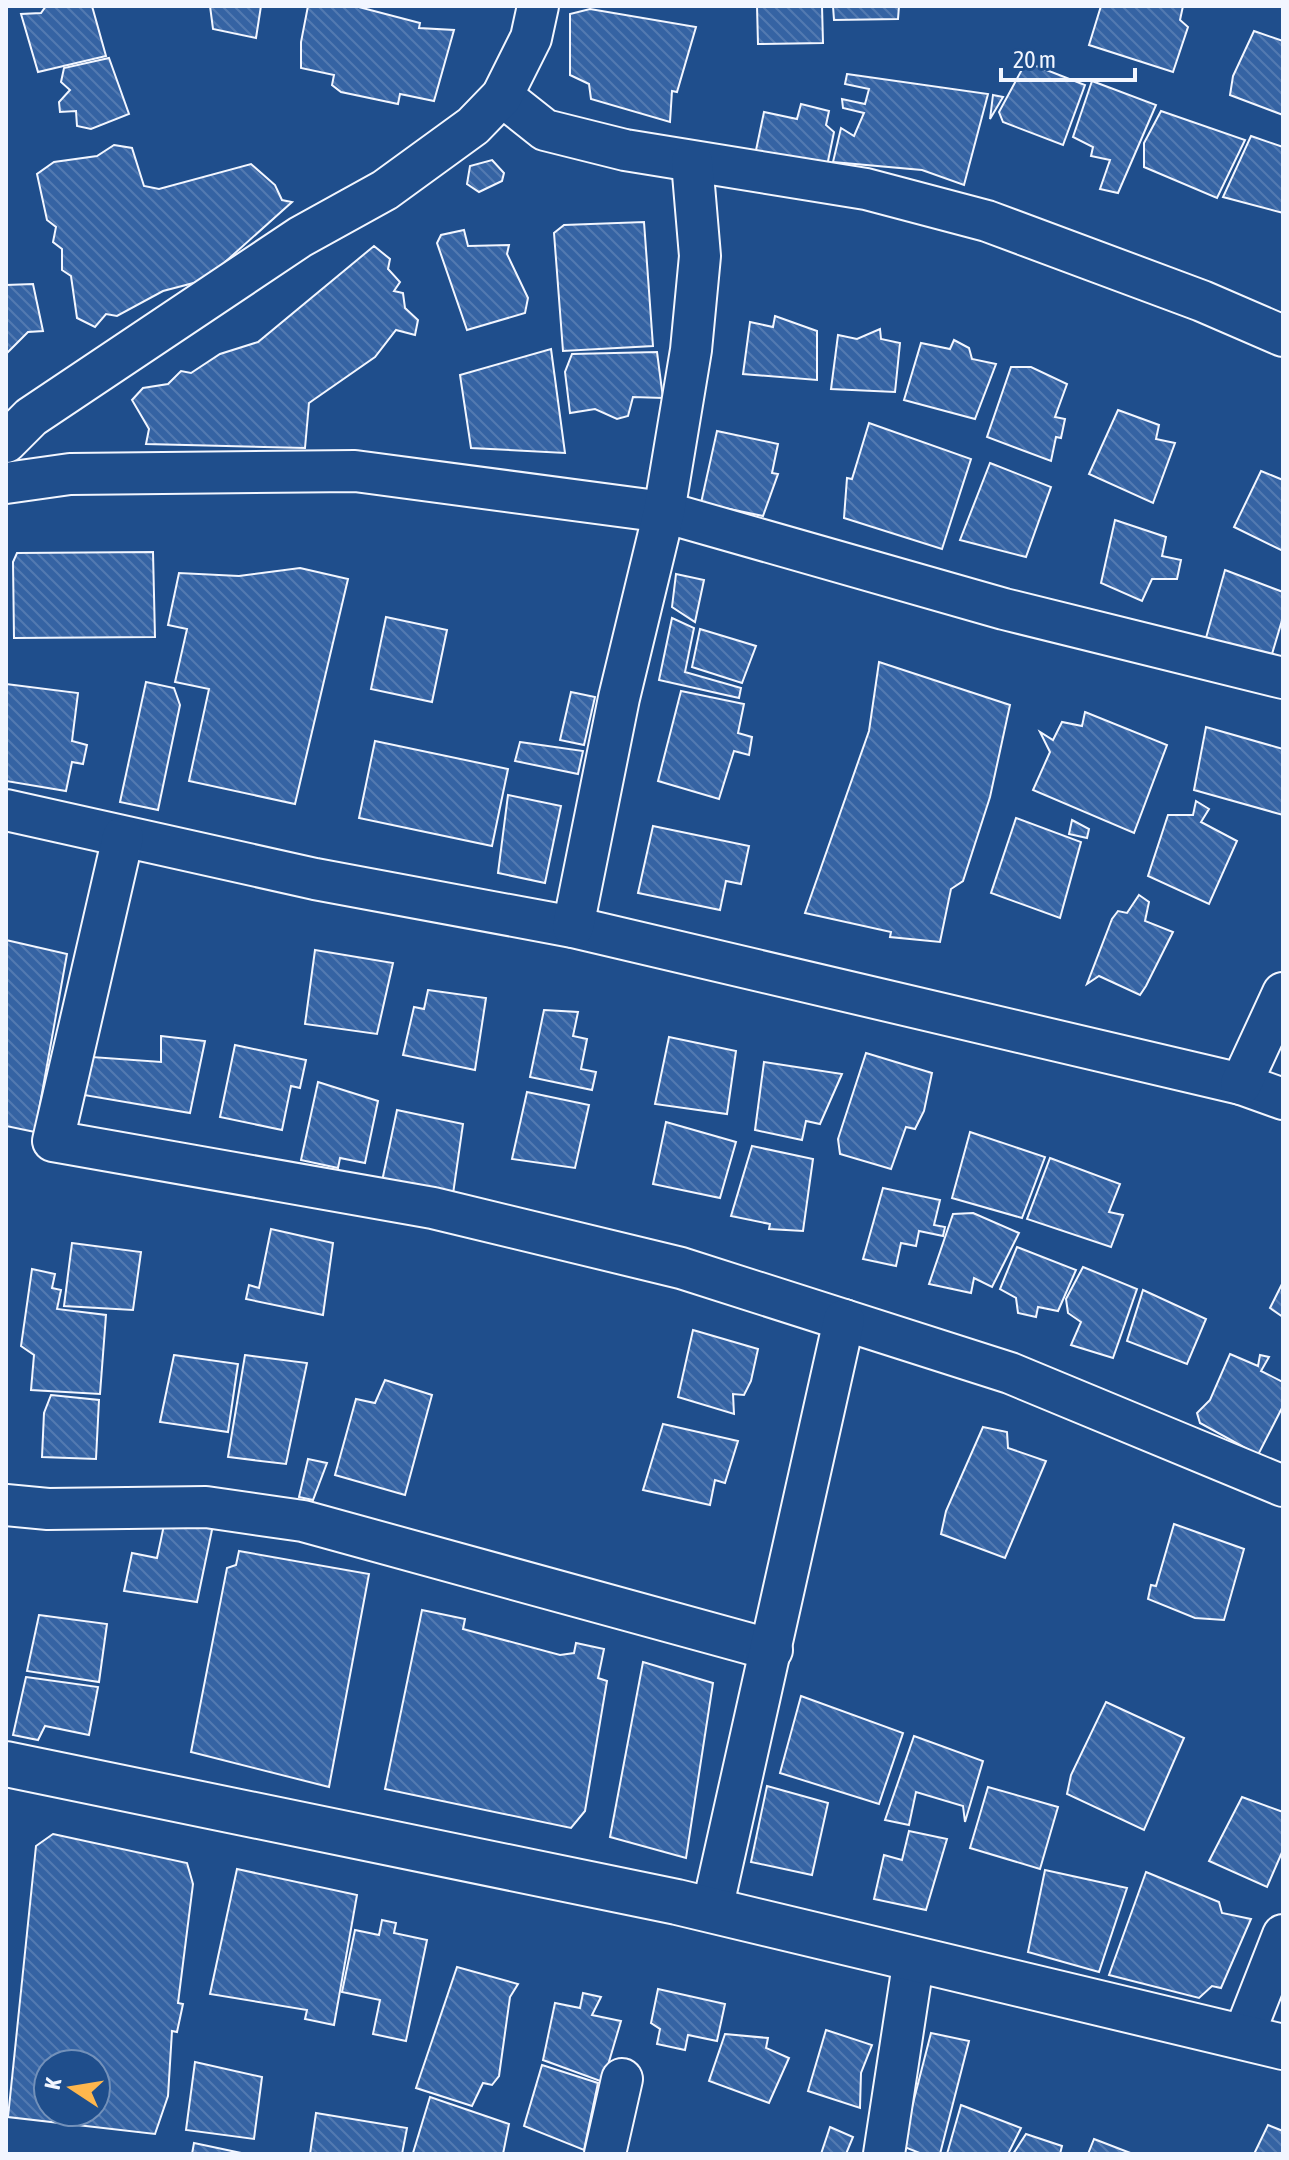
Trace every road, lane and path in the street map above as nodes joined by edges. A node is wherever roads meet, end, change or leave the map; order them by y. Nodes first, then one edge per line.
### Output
1 (538, 6) edge
2 (502, 96) junction
3 (692, 162) junction
4 (1283, 336) edge
5 (6, 442) edge
6 (6, 483) edge
7 (664, 512) junction
8 (1283, 678) edge
9 (6, 810) edge
10 (123, 837) junction
11 (573, 927) junction
12 (1283, 993) edge
13 (1241, 1084) junction
14 (1283, 1099) edge
15 (844, 1320) junction
16 (1283, 1486) edge
17 (6, 1505) edge
18 (772, 1650) junction
19 (6, 1764) edge
20 (712, 1910) junction
21 (1283, 1935) edge
22 (914, 1958) junction
23 (1263, 2042) edge
24 (622, 2079) dead end
25 (605, 2154) edge
26 (884, 2154) edge

1 - 2 street
2 - 3 street
2 - 5 street
3 - 4 street
3 - 7 street
6 - 7 street
7 - 8 street
7 - 11 street
9 - 10 street
10 - 11 street
10 - 15 street
11 - 13 street
12 - 13 street
13 - 14 street
15 - 16 street
15 - 18 street
17 - 18 street
18 - 20 street
19 - 20 street
20 - 22 street
21 - 23 street
22 - 23 street
22 - 26 street
24 - 25 street

